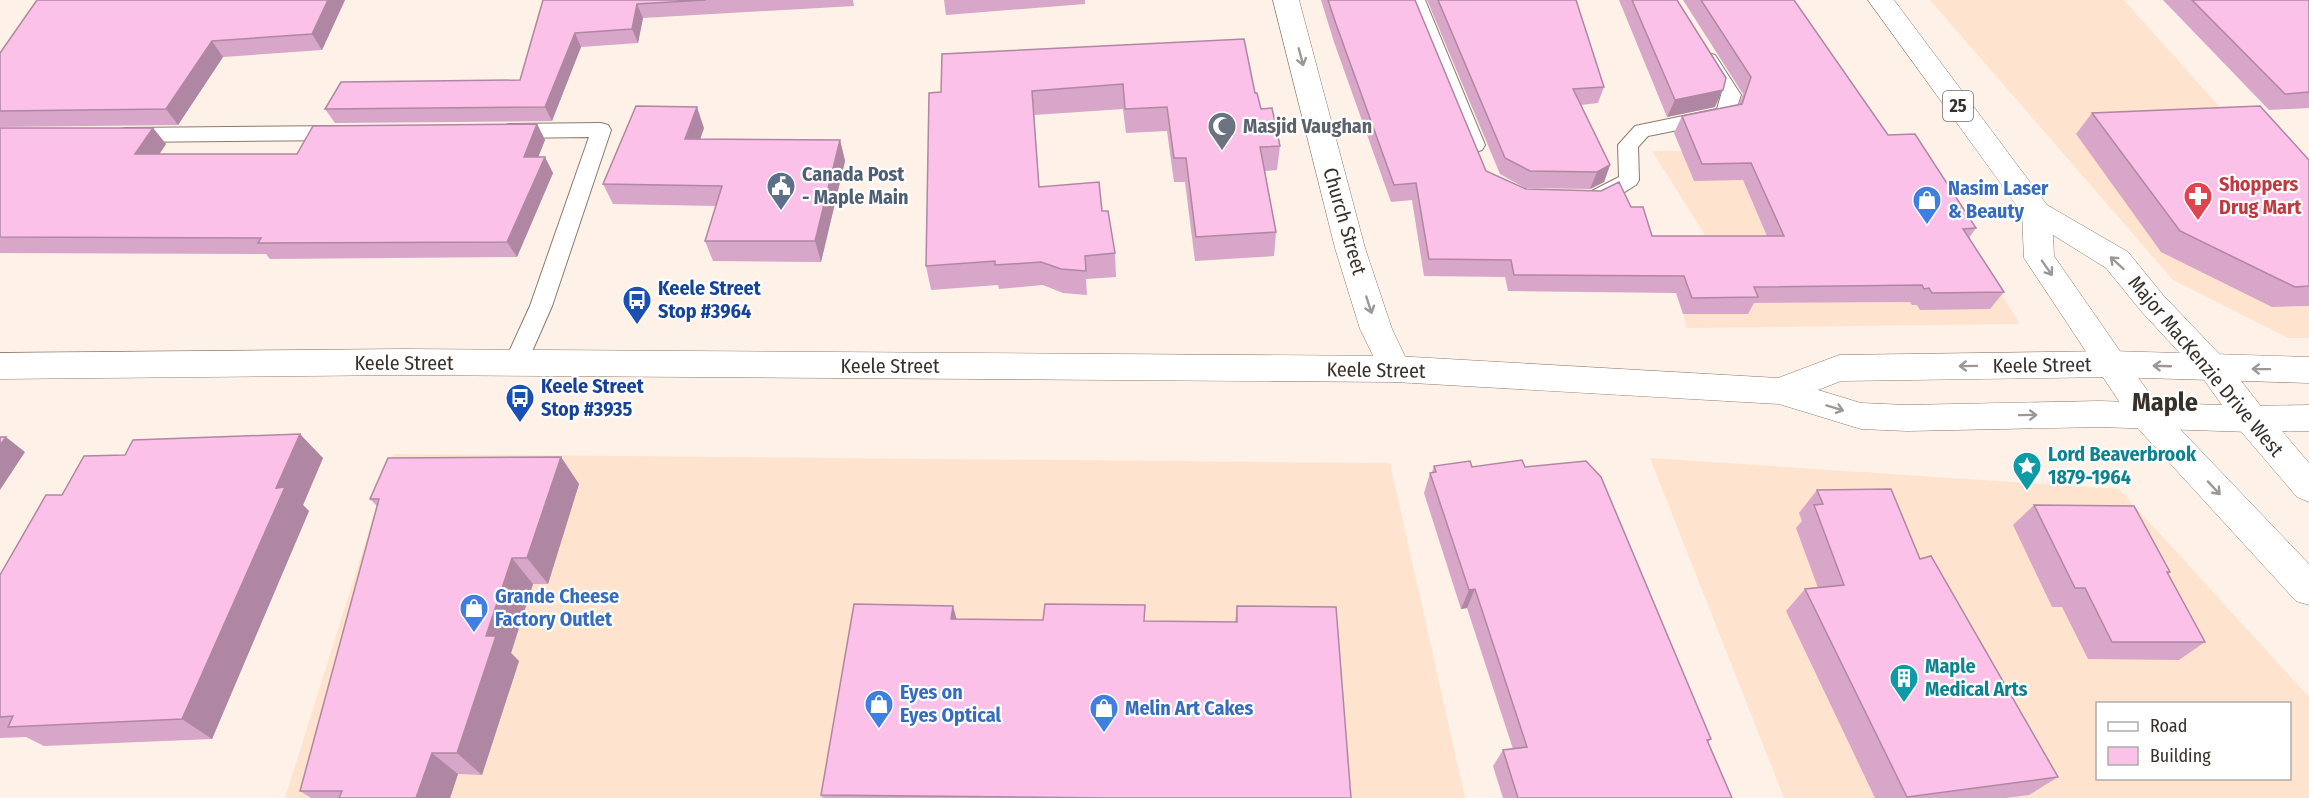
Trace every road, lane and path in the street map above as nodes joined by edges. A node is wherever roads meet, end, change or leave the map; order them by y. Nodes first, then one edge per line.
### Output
1 (1286, 0) edge
2 (1416, 0) edge
3 (1881, 0) edge
4 (1695, 38) edge
5 (483, 131) edge
6 (365, 132) edge
7 (106, 135) edge
8 (1481, 160) edge
9 (1573, 198) edge
10 (2037, 212) junction
11 (515, 364) junction
12 (2111, 364) junction
13 (0, 366) edge
14 (2213, 368) junction
15 (1395, 369) junction
16 (2309, 370) edge
17 (1779, 391) junction
18 (2145, 415) junction
19 (2309, 418) edge
20 (2251, 419) junction
21 (2309, 487) edge
22 (2309, 589) edge

1 -> 15 main road, Church Street
2 - 8 lane
3 - 10 main road, Major MacKenzie Drive West / 25
4 - 9 lane
5 - 11 lane
6 - 7 lane
10 -> 12 main road
14 -> 10 main road, Major MacKenzie Drive West / 25
11 - 13 main road, Keele Street
11 - 15 main road, Keele Street
14 -> 12 main road, Keele Street
12 -> 17 main road, Keele Street
12 - 18 main road
16 -> 14 main road, Keele Street
14 - 20 main road, Major MacKenzie Drive West / 25
15 - 17 main road, Keele Street
17 -> 18 main road, Keele Street
18 - 20 main road, Keele Street
18 -> 22 main road
19 - 20 main road, Keele Street
20 - 21 main road, Major MacKenzie Drive West / 25

